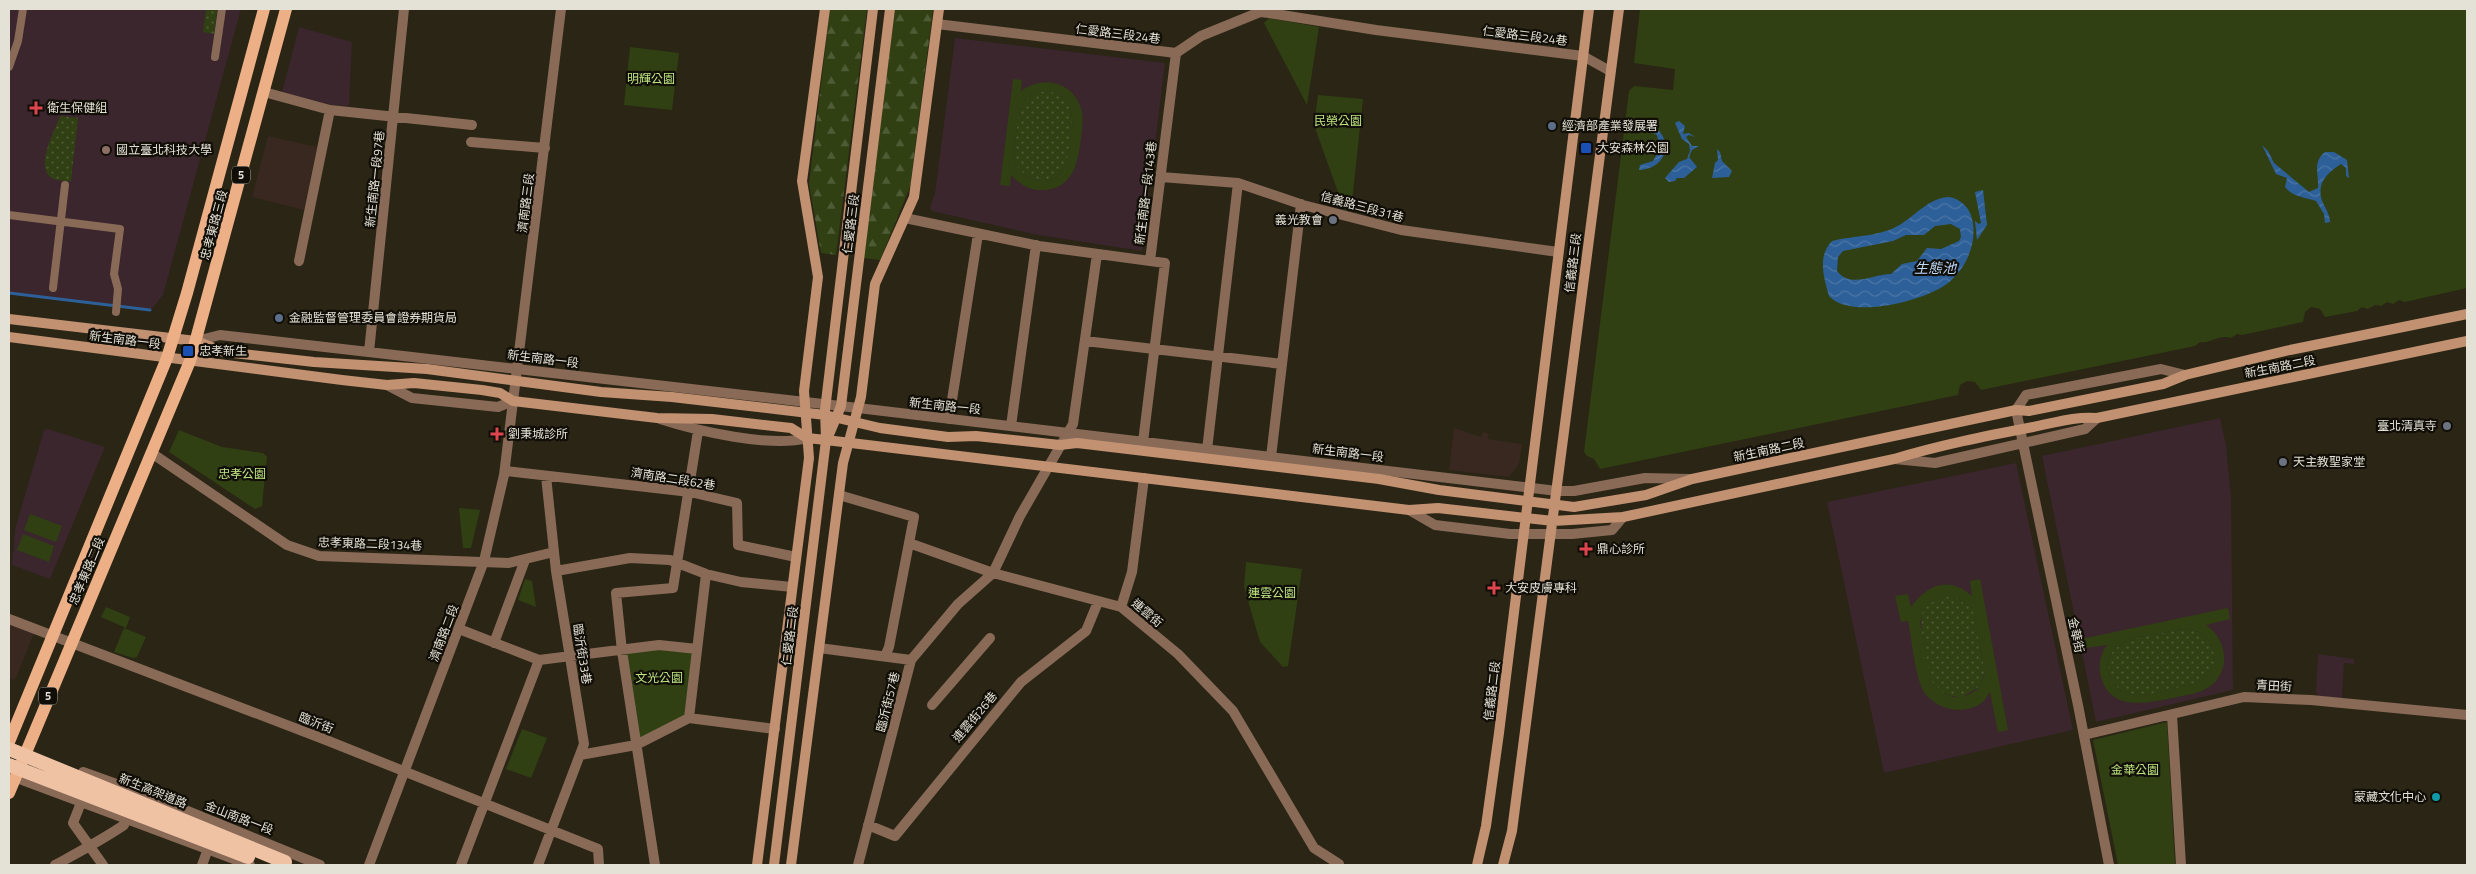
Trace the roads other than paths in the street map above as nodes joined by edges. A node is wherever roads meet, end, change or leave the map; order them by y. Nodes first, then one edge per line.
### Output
1 (23, 9) edge
2 (222, 9) edge
3 (264, 9) edge
4 (286, 9) edge
5 (404, 9) edge
6 (561, 9) edge
7 (825, 9) edge
8 (873, 9) edge
9 (890, 9) edge
10 (939, 9) edge
11 (1589, 9) edge
12 (1619, 9) edge
13 (937, 24) junction
14 (1176, 53) junction
15 (1584, 56) junction
16 (215, 57) dead end
17 (9, 67) edge
18 (1610, 71) junction
19 (264, 92) junction
20 (330, 110) junction
21 (394, 117) junction
22 (472, 125) dead end
23 (471, 142) dead end
24 (545, 148) junction
25 (1161, 177) junction
26 (1238, 183) junction
27 (65, 185) dead end
28 (1301, 204) junction
29 (9, 215) edge
30 (905, 218) junction
31 (62, 222) junction
32 (978, 234) junction
33 (1036, 245) junction
34 (1558, 252) junction
35 (1097, 254) junction
36 (299, 261) dead end
37 (1150, 261) junction
38 (53, 288) dead end
39 (116, 308) dead end
40 (2467, 314) edge
41 (9, 319) edge
42 (9, 338) edge
43 (173, 338) junction
44 (196, 341) junction
45 (1085, 341) junction
46 (2467, 341) edge
47 (1154, 349) junction
48 (369, 352) junction
49 (1218, 356) junction
50 (167, 358) junction
51 (190, 361) junction
52 (1282, 364) junction
53 (517, 369) junction
54 (2185, 375) junction
55 (516, 380) junction
56 (388, 385) junction
57 (513, 401) junction
58 (841, 406) junction
59 (806, 407) junction
60 (825, 410) junction
61 (2016, 410) junction
62 (856, 414) junction
63 (837, 417) junction
64 (657, 418) junction
65 (2097, 418) junction
66 (949, 419) junction
67 (1011, 426) junction
68 (2020, 430) junction
69 (698, 431) junction
70 (808, 438) junction
71 (1064, 439) junction
72 (826, 440) junction
73 (1143, 442) junction
74 (848, 443) junction
75 (2023, 443) junction
76 (1207, 450) junction
77 (153, 454) junction
78 (1270, 457) junction
79 (1894, 459) junction
80 (1048, 467) junction
81 (504, 471) junction
82 (546, 476) junction
83 (1144, 478) junction
84 (1692, 479) junction
85 (1530, 488) junction
86 (1557, 491) junction
87 (690, 492) junction
88 (839, 495) junction
89 (1528, 500) junction
90 (1555, 506) junction
91 (1410, 510) junction
92 (1622, 517) junction
93 (1526, 518) junction
94 (1553, 521) junction
95 (1550, 534) junction
96 (1524, 535) junction
97 (909, 543) junction
98 (554, 552) junction
99 (796, 557) junction
100 (526, 560) junction
101 (484, 561) junction
102 (677, 564) junction
103 (556, 571) junction
104 (993, 573) junction
105 (706, 574) junction
106 (792, 587) junction
107 (1098, 602) junction
108 (1121, 607) junction
109 (9, 619) edge
110 (459, 629) junction
111 (53, 636) junction
112 (990, 638) dead end
113 (71, 643) junction
114 (494, 643) junction
115 (819, 648) junction
116 (697, 649) junction
117 (622, 651) junction
118 (569, 656) junction
119 (885, 656) junction
120 (539, 660) junction
121 (911, 660) junction
122 (932, 705) dead end
123 (2172, 715) junction
124 (2467, 715) edge
125 (689, 718) junction
126 (775, 729) junction
127 (2084, 735) junction
128 (9, 742) edge
129 (636, 745) junction
130 (9, 749) edge
131 (26, 749) junction
132 (580, 754) junction
133 (9, 765) edge
134 (405, 771) junction
135 (93, 776) junction
136 (12, 777) edge
137 (9, 793) edge
138 (80, 802) junction
139 (484, 803) junction
140 (126, 820) junction
141 (868, 825) junction
142 (551, 830) junction
143 (89, 846) junction
144 (208, 849) junction
145 (285, 862) dead end
146 (1339, 864) edge
147 (55, 865) edge
148 (103, 865) edge
149 (202, 865) edge
150 (250, 865) edge
151 (271, 865) edge
152 (320, 865) edge
153 (370, 865) edge
154 (461, 865) edge
155 (538, 865) edge
156 (599, 865) edge
157 (655, 865) edge
158 (758, 865) edge
159 (774, 865) edge
160 (791, 865) edge
161 (858, 865) edge
162 (1477, 865) edge
163 (1503, 865) edge
164 (2109, 865) edge
165 (2181, 865) edge

1 - 17 street
2 - 16 street
3 - 43 main road, 忠孝東路三段 / 5
4 - 19 main road, 忠孝東路三段 / 5
5 - 21 street, 新生南路一段97巷
6 - 24 street, 濟南路三段
7 - 59 main road
8 - 60 main road, 仁愛路三段
9 - 58 main road, 仁愛路三段
10 - 13 main road
11 - 15 main road, 信義路三段
12 - 18 main road, 信義路三段
13 - 14 street, 仁愛路三段24巷
13 - 30 main road
14 - 15 street, 仁愛路三段24巷
14 - 25 street, 新生南路一段143巷
15 - 18 street, 仁愛路三段24巷
15 - 34 main road, 信義路三段
18 - 86 main road, 信義路三段
19 - 20 street
19 - 44 main road, 忠孝東路三段 / 5
20 - 21 street
20 - 36 street
21 - 22 street
21 - 48 street, 新生南路一段97巷
23 - 24 street
24 - 53 street, 濟南路三段
25 - 26 street, 信義路三段31巷
25 - 37 street, 新生南路一段143巷
26 - 28 street, 信義路三段31巷
26 - 49 street
27 - 31 street
28 - 34 street, 信義路三段31巷
28 - 52 street
29 - 31 street
30 - 32 street
30 - 62 main road
31 - 38 street
31 - 39 street
32 - 33 street
32 - 66 street
33 - 35 street
33 - 67 street
34 - 85 main road, 信義路三段
35 - 37 street
35 - 45 street
37 - 47 street, 新生南路一段143巷
40 - 54 main road, 新生南路二段
41 - 43 main road, 新生南路一段
42 - 50 main road, 新生南路一段
43 - 44 main road, 新生南路一段
43 - 50 main road, 忠孝東路三段 / 5
44 - 48 street, 新生南路一段
44 - 51 main road, 忠孝東路三段 / 5
44 - 55 main road, 新生南路一段
45 - 47 street
45 - 71 street
46 - 65 main road, 新生南路二段
47 - 49 street
47 - 73 street, 新生南路一段143巷
48 - 53 street, 新生南路一段
49 - 52 street
49 - 76 street
50 - 51 main road, 新生南路一段
50 - 111 main road, 忠孝東路二段 / 5
51 - 56 main road, 新生南路一段
51 - 77 main road, 忠孝東路二段 / 5
52 - 78 street
53 - 55 street, 濟南路三段
53 - 59 street, 新生南路一段
54 - 61 main road, 新生南路二段
54 - 61 street, 新生南路二段
55 - 57 street, 濟南路三段
55 - 59 main road, 新生南路一段
56 - 57 main road, 新生南路一段
56 - 57 street, 新生南路一段
57 - 64 main road, 新生南路一段
57 - 81 street, 濟南路二段
58 - 60 street, 新生南路一段
58 - 62 street, 新生南路一段
58 - 63 main road, 仁愛路三段
59 - 60 main road, 新生南路一段
59 - 70 main road
60 - 63 main road, 新生南路一段
60 - 72 main road, 仁愛路二段
61 - 68 street, 金華街
61 - 84 main road, 新生南路二段
62 - 63 main road, 新生南路一段
62 - 66 street, 新生南路一段
62 - 71 main road, 新生南路一段
62 - 74 main road
63 - 72 main road, 仁愛路三段
64 - 69 street, 新生南路一段
64 - 70 main road, 新生南路一段
65 - 68 main road, 新生南路二段
65 - 75 street, 新生南路二段
66 - 67 street, 新生南路一段
67 - 71 street, 新生南路一段
68 - 75 street, 金華街
68 - 79 main road, 新生南路二段
69 - 70 street, 新生南路一段
69 - 87 street
70 - 72 main road, 新生南路一段
70 - 99 main road, 仁愛路二段
71 - 73 street, 新生南路一段
71 - 80 street
71 - 89 main road, 新生南路一段
72 - 74 main road, 新生南路一段
72 - 159 main road, 仁愛路二段
73 - 76 street, 新生南路一段
74 - 80 main road, 新生南路一段
74 - 88 main road
75 - 79 street, 新生南路二段
75 - 127 street, 金華街
76 - 78 street, 新生南路一段
77 - 101 street, 忠孝東路二段134巷
77 - 113 main road, 忠孝東路二段 / 5
78 - 85 street, 新生南路一段
79 - 92 main road, 新生南路二段
80 - 83 main road, 新生南路一段
80 - 104 street
81 - 82 street, 濟南路二段62巷
81 - 101 street, 濟南路二段
82 - 87 street, 濟南路二段62巷
82 - 98 street, 臨沂街33巷
83 - 91 main road, 新生南路一段
83 - 108 street
84 - 86 street, 新生南路一段
84 - 90 main road, 新生南路二段
85 - 86 street, 新生南路一段
85 - 89 main road, 信義路三段
86 - 90 main road, 信義路三段
87 - 99 street, 濟南路二段62巷
87 - 102 street
88 - 97 street
88 - 115 main road
89 - 90 main road, 新生南路二段
89 - 93 main road, 信義路三段
90 - 94 main road, 信義路三段
91 - 93 main road, 新生南路一段
91 - 96 street, 新生南路一段
92 - 94 main road, 新生南路二段
92 - 95 street, 新生南路一段
93 - 94 main road, 新生南路二段
93 - 96 main road, 信義路二段
94 - 95 main road
95 - 96 street, 新生南路一段
95 - 163 main road
96 - 162 main road, 信義路二段
97 - 104 street, 連雲街
97 - 119 street
98 - 100 street, 忠孝東路二段134巷
98 - 103 street, 臨沂街33巷
99 - 106 main road, 仁愛路二段
100 - 101 street, 忠孝東路二段134巷
100 - 114 street
101 - 110 street, 濟南路二段
102 - 103 street
102 - 105 street
102 - 117 street
103 - 118 street, 臨沂街33巷
104 - 107 street, 連雲街
104 - 121 street, 臨沂街57巷
105 - 106 street
105 - 116 street
106 - 126 main road, 仁愛路二段
107 - 108 street, 連雲街
107 - 141 street, 連雲街26巷
108 - 146 street, 連雲街
109 - 111 street, 臨沂街
110 - 114 street
110 - 134 street, 濟南路二段
111 - 113 street, 臨沂街
111 - 128 main road, 忠孝東路二段 / 5
112 - 122 street
113 - 131 main road, 忠孝東路二段 / 5
113 - 134 street, 臨沂街
114 - 120 street
115 - 119 street
115 - 160 main road
116 - 117 street
116 - 125 street
117 - 118 street
117 - 129 street
118 - 120 street
118 - 132 street, 臨沂街33巷
119 - 121 street
120 - 139 street
121 - 141 street, 臨沂街57巷
123 - 124 street, 青田街
123 - 127 street, 青田街
123 - 165 street
125 - 126 street
125 - 129 street
126 - 158 main road, 仁愛路二段
127 - 164 street, 金華街
128 - 131 street, 金山南路一段
129 - 132 street
129 - 157 street
130 - 145 highway, 新生高架道路, bridge
131 - 135 street, 金山南路一段
131 - 136 main road, 忠孝東路二段 / 5
132 - 142 street, 臨沂街33巷
133 - 151 highway, bridge
134 - 139 street, 臨沂街
134 - 153 street, 濟南路二段
135 - 138 street
135 - 152 street, 金山南路一段
136 - 137 main road, 忠孝東路二段 / 5
136 - 138 street
138 - 140 street
138 - 143 street
139 - 142 street, 臨沂街
139 - 154 street
140 - 143 street
140 - 144 street
141 - 161 street, 臨沂街57巷
142 - 155 street, 臨沂街33巷
142 - 156 street, 臨沂街
143 - 147 street
143 - 148 street
144 - 149 street
144 - 150 street

